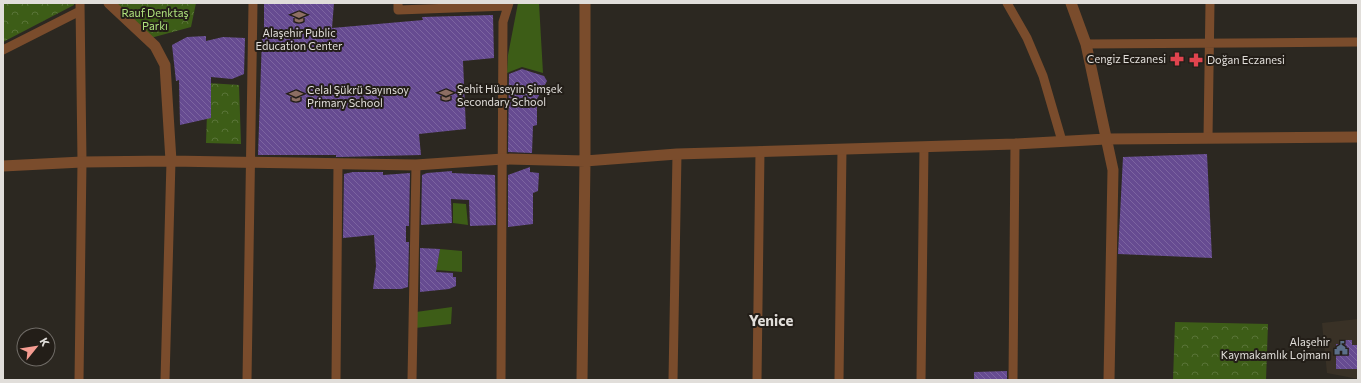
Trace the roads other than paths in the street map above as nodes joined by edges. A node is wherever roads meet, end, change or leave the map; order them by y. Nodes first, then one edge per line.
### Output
1 (109, 3) edge
2 (253, 3) edge
3 (398, 3) edge
4 (585, 3) edge
5 (1007, 3) edge
6 (1071, 3) edge
7 (1210, 3) edge
8 (508, 4) edge
9 (80, 7) edge
10 (1210, 42) junction
11 (1358, 42) edge
12 (1086, 44) junction
13 (3, 50) edge
14 (1208, 137) junction
15 (1358, 137) edge
16 (1106, 139) junction
17 (1062, 141) junction
18 (1015, 144) junction
19 (924, 147) junction
20 (842, 149) junction
21 (760, 151) junction
22 (677, 154) junction
23 (503, 160) junction
24 (171, 161) junction
25 (585, 161) junction
26 (82, 162) junction
27 (251, 163) junction
28 (338, 164) junction
29 (416, 165) junction
30 (3, 166) edge
31 (80, 380) edge
32 (165, 380) edge
33 (247, 380) edge
34 (336, 380) edge
35 (412, 380) edge
36 (501, 380) edge
37 (582, 380) edge
38 (673, 380) edge
39 (757, 380) edge
40 (839, 380) edge
41 (922, 380) edge
42 (1013, 380) edge
43 (1109, 380) edge

1 - 24 street
2 - 27 street
3 - 8 street
4 - 25 street
5 - 17 street
6 - 12 street
7 - 10 street
8 - 23 street
9 - 13 street
9 - 26 street
10 - 11 street
10 - 12 street
10 - 14 street
12 - 16 street
14 - 15 street
14 - 16 street
16 - 17 street
16 - 43 street
17 - 18 street
18 - 19 street
18 - 42 street
19 - 20 street
19 - 41 street
20 - 21 street
20 - 40 street
21 - 22 street
21 - 39 street
22 - 25 street
22 - 38 street
23 - 25 street
23 - 29 street
23 - 36 street
24 - 26 street
24 - 27 street
24 - 32 street
25 - 37 street
26 - 30 street
26 - 31 street
27 - 28 street
27 - 33 street
28 - 29 street
28 - 34 street
29 - 35 street

